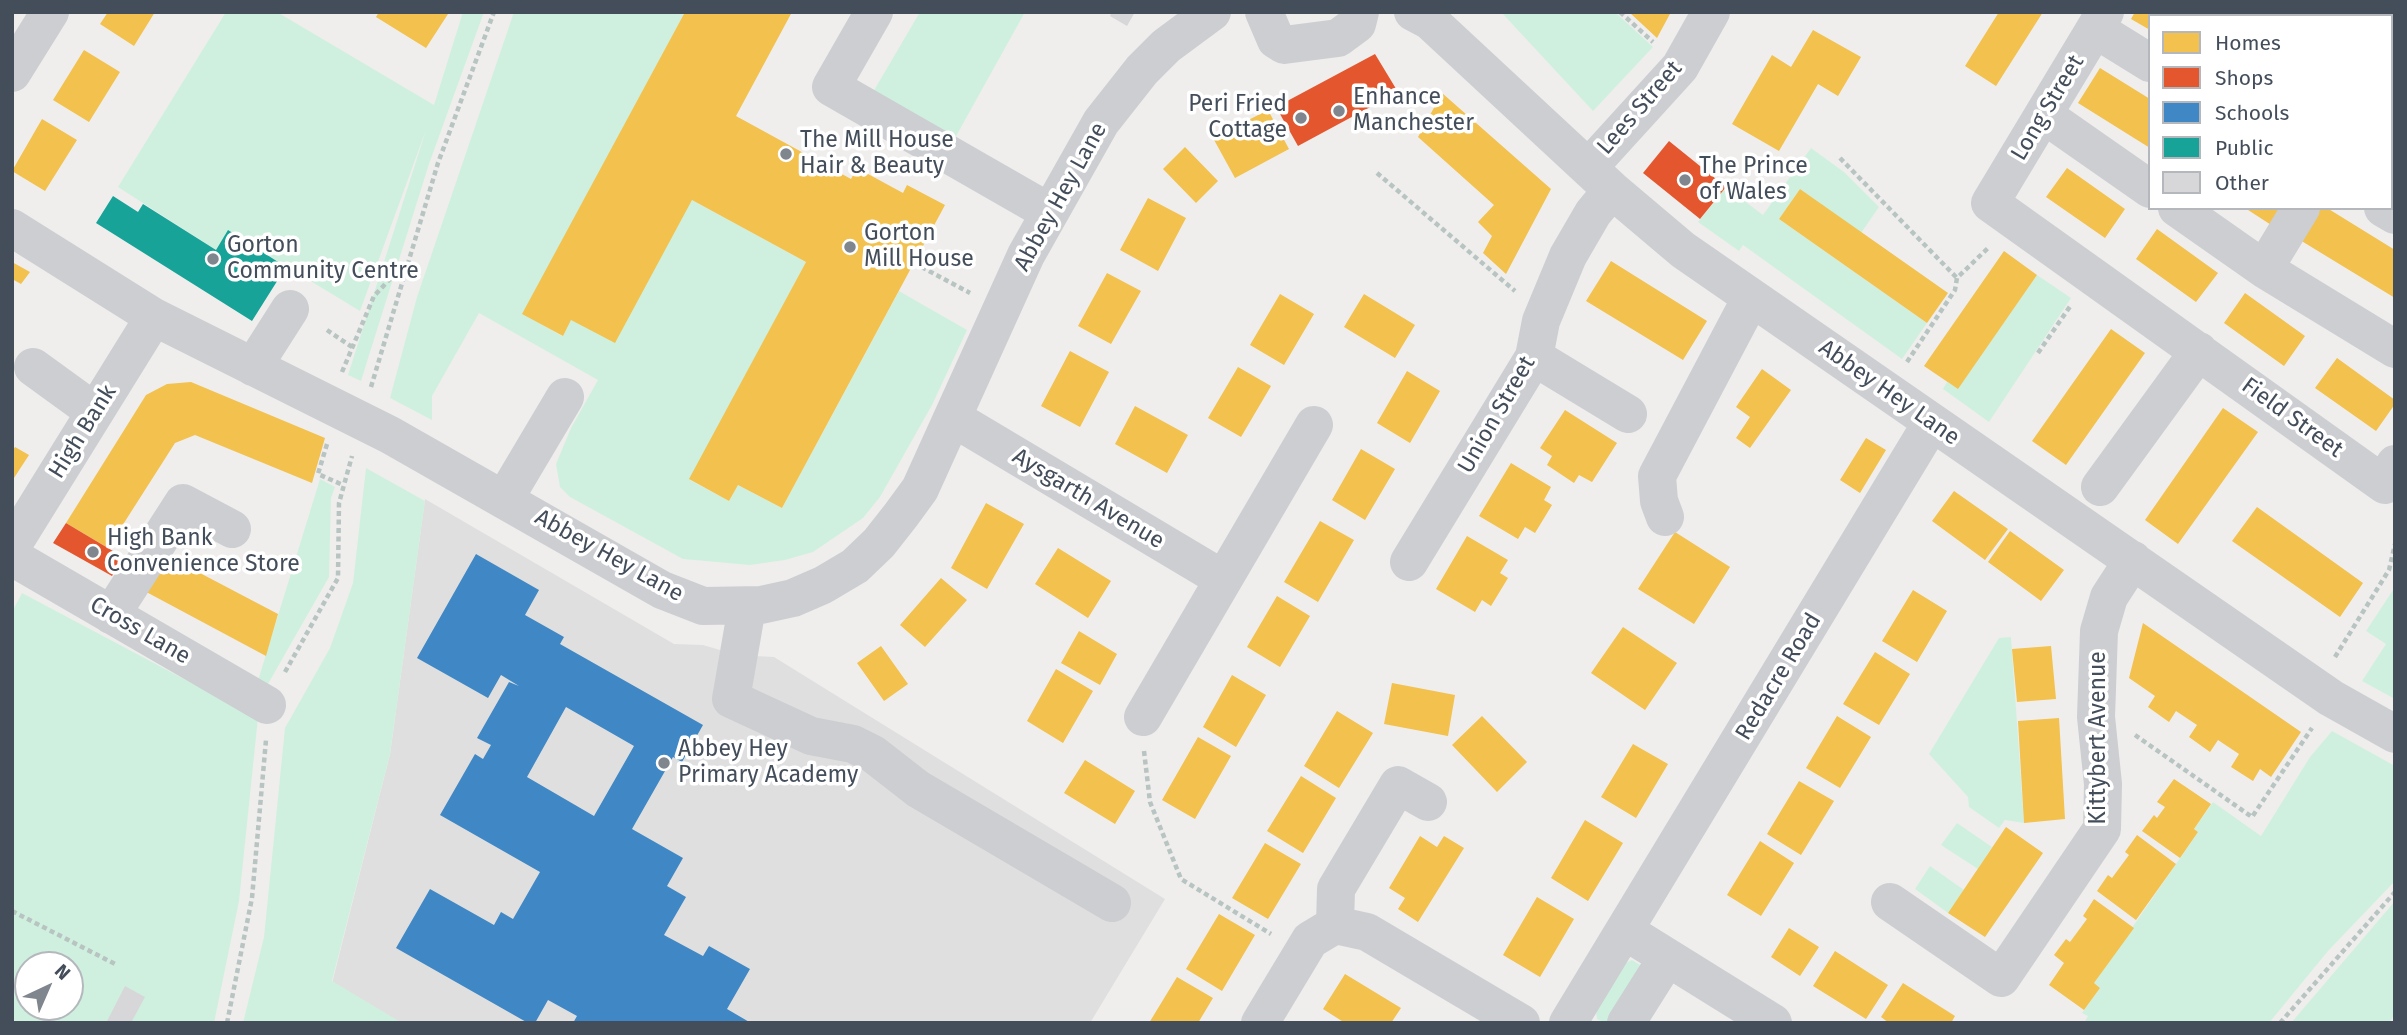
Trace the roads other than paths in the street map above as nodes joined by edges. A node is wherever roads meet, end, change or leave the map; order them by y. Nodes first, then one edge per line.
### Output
1 (50, 12) edge
2 (874, 12) edge
3 (1212, 12) edge
4 (1264, 12) edge
5 (1360, 12) edge
6 (1413, 12) edge
7 (1711, 12) edge
8 (2100, 21) edge
9 (2148, 61) edge
10 (12, 73) edge
11 (2044, 115) junction
12 (1600, 178) junction
13 (2148, 188) edge
14 (2180, 210) edge
15 (2300, 210) edge
16 (1049, 212) junction
17 (2001, 212) joint
18 (12, 228) edge
19 (2264, 269) junction
20 (1751, 298) junction
21 (290, 309) dead end
22 (153, 317) junction
23 (2395, 349) edge
24 (2199, 351) junction
25 (1534, 357) junction
26 (33, 367) dead end
27 (253, 367) junction
28 (565, 397) dead end
29 (95, 412) junction
30 (1628, 414) dead end
31 (953, 418) junction
32 (1932, 422) junction
33 (1314, 425) dead end
34 (2390, 474) edge
35 (2100, 487) dead end
36 (505, 498) junction
37 (1665, 517) dead end
38 (232, 529) dead end
39 (12, 546) edge
40 (12, 557) edge
41 (2133, 561) junction
42 (1409, 562) dead end
43 (1223, 579) junction
44 (747, 607) junction
45 (111, 615) junction
46 (268, 705) road end
47 (1143, 717) road end
48 (2395, 734) edge
49 (1428, 802) dead end
50 (1890, 902) dead end
51 (1112, 903) dead end
52 (1335, 925) junction
53 (1626, 931) junction
54 (1667, 958) junction
55 (1260, 1023) edge
56 (1521, 1023) edge
57 (1568, 1023) edge
58 (1626, 1023) edge
59 (1773, 1023) edge

1 - 10 street
2 - 16 street
3 - 16 street, Abbey Hey Lane
4 - 5 street
6 - 12 street, Abbey Hey Lane
7 - 12 street, Lees Street
8 - 9 street
8 - 11 street, Long Street
11 - 13 street
11 - 17 street, Long Street
12 - 20 street, Abbey Hey Lane
12 - 25 street, Union Street
14 - 19 street
15 - 19 street
16 - 31 street, Abbey Hey Lane
17 - 24 street, Field Street
18 - 22 street, Abbey Hey Lane
19 - 23 street
20 - 32 street, Abbey Hey Lane
20 - 37 street
21 - 27 street
22 - 27 street, Abbey Hey Lane
22 - 29 street, High Bank
24 - 34 street, Field Street
24 - 35 street
25 - 30 street
25 - 42 street, Union Street
26 - 29 street
27 - 36 street, Abbey Hey Lane
28 - 36 street
29 - 39 street, High Bank
31 - 43 street, Aysgarth Avenue
31 - 44 street, Abbey Hey Lane
32 - 41 street, Abbey Hey Lane
32 - 53 street, Redacre Road
33 - 43 street
36 - 44 street, Abbey Hey Lane
38 - 45 street
40 - 45 street, Cross Lane
41 - 48 street, Abbey Hey Lane
41 - 50 street, Kittybert Avenue
43 - 47 street
44 - 51 street
45 - 46 street, Cross Lane
49 - 52 street
52 - 55 street
52 - 56 street
53 - 54 street
53 - 57 street, Redacre Road
54 - 58 street
54 - 59 street

